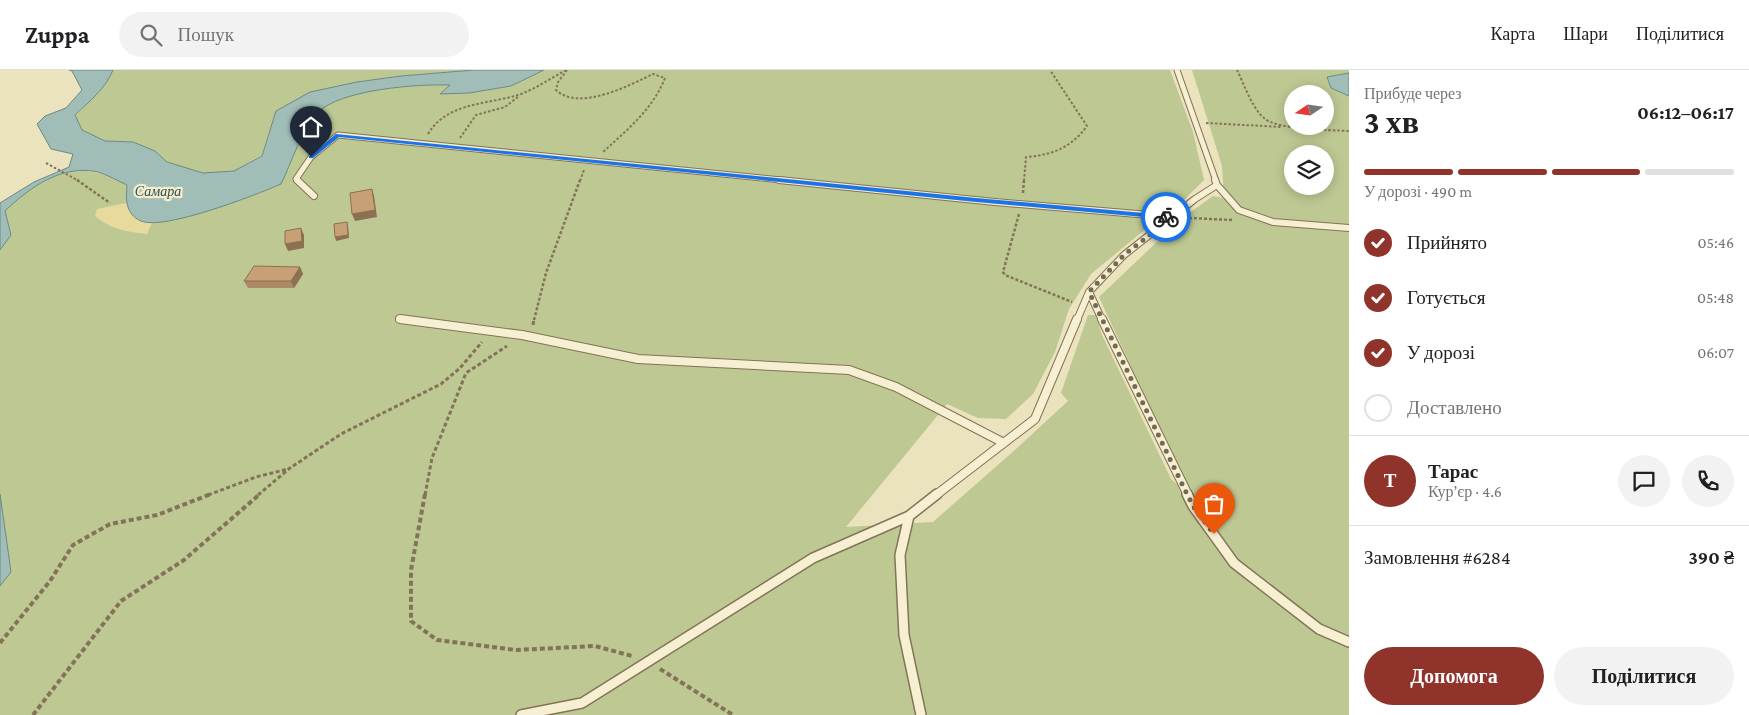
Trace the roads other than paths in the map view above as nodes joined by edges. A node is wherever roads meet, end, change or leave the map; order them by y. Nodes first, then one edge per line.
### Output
1 (1177, 70) edge
2 (1216, 185) junction
3 (314, 196) dead end
4 (1173, 217) junction
5 (1349, 228) edge
6 (1089, 292) junction
7 (399, 319) dead end
8 (1004, 443) junction
9 (909, 516) junction
10 (1349, 642) edge
11 (521, 715) edge
12 (921, 715) edge

1 - 2 lane
2 - 4 lane
2 - 5 lane
3 - 4 lane
4 - 6 lane
6 - 8 lane
6 - 10 lane
7 - 8 lane
8 - 9 lane
9 - 11 lane
9 - 12 lane

